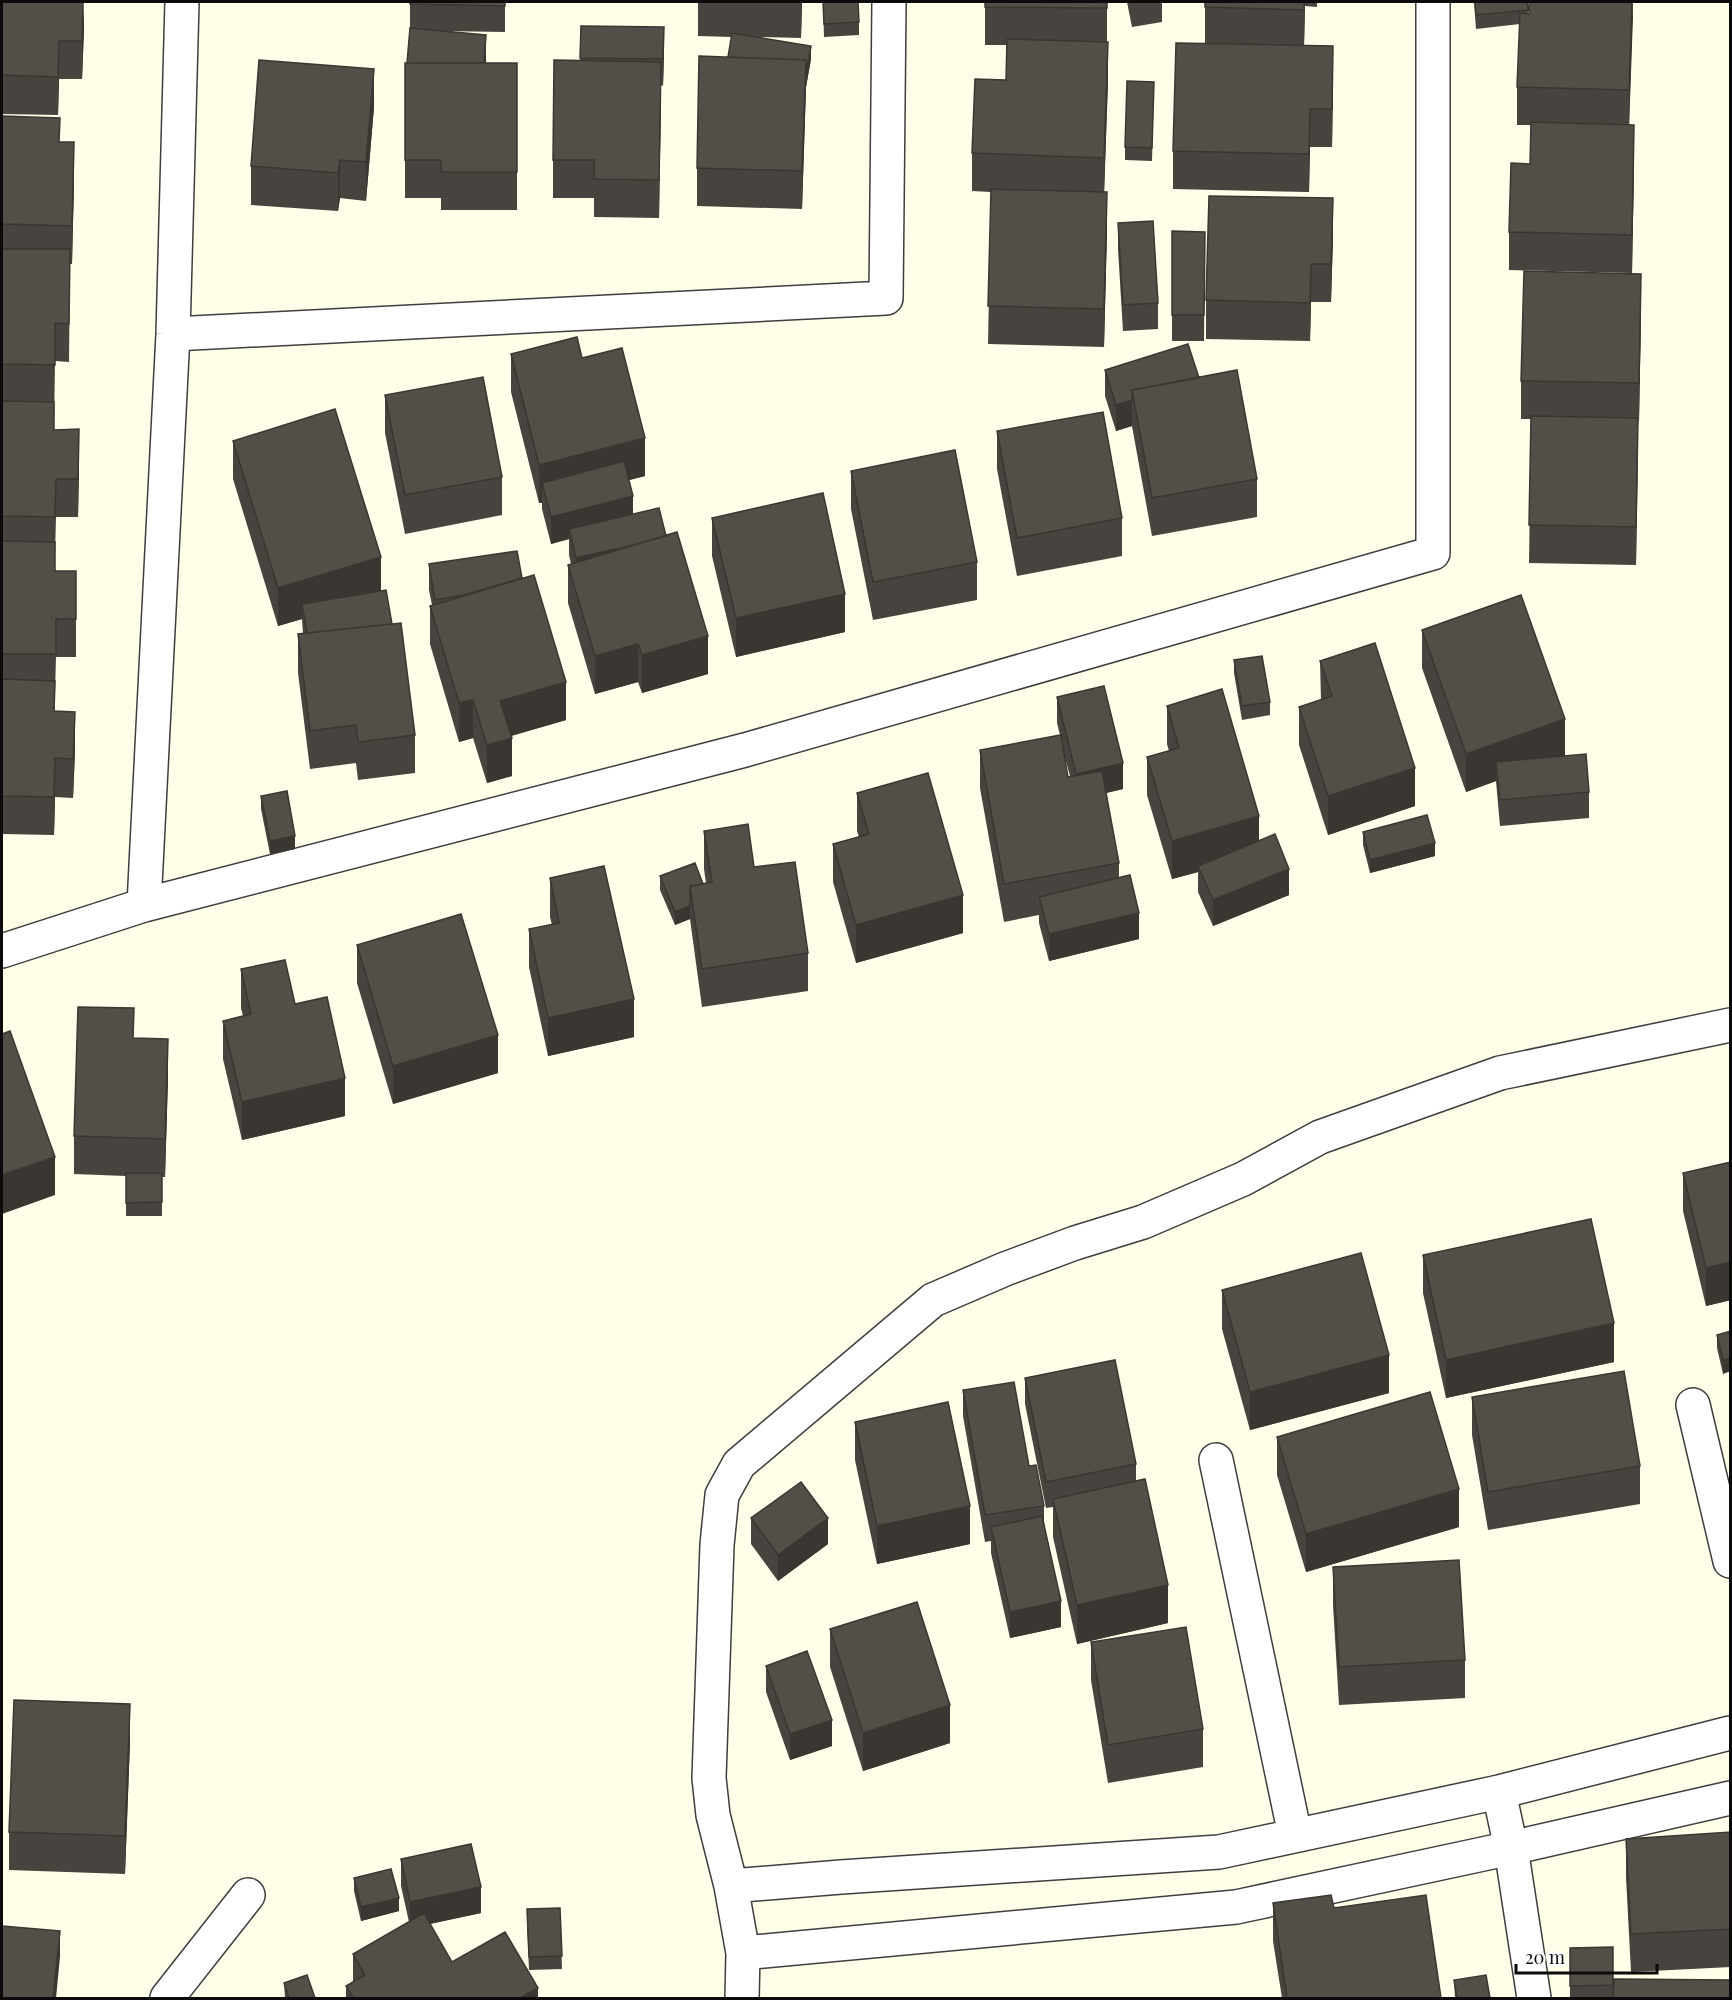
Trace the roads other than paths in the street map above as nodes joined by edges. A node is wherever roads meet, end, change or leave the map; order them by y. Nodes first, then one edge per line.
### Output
1 (182, 2) edge
2 (889, 2) edge
3 (1432, 2) edge
4 (173, 334) junction
5 (144, 905) junction
6 (2, 951) edge
7 (1731, 1025) edge
8 (1693, 1405) dead end
9 (1216, 1460) dead end
10 (1731, 1561) edge
11 (1731, 1733) edge
12 (1499, 1792) junction
13 (1731, 1798) edge
14 (1295, 1835) junction
15 (1511, 1848) junction
16 (731, 1886) junction
17 (248, 1895) dead end
18 (743, 1953) junction
19 (167, 1998) edge
20 (742, 1998) edge
21 (1534, 1998) edge

1 - 4 street
2 - 4 street
3 - 5 street
4 - 5 street
5 - 6 street
7 - 16 street
8 - 10 street
9 - 14 street
11 - 12 street
12 - 14 street
12 - 15 street
13 - 15 street
14 - 16 street
15 - 18 street
15 - 21 street
16 - 18 street
17 - 19 street
18 - 20 street

